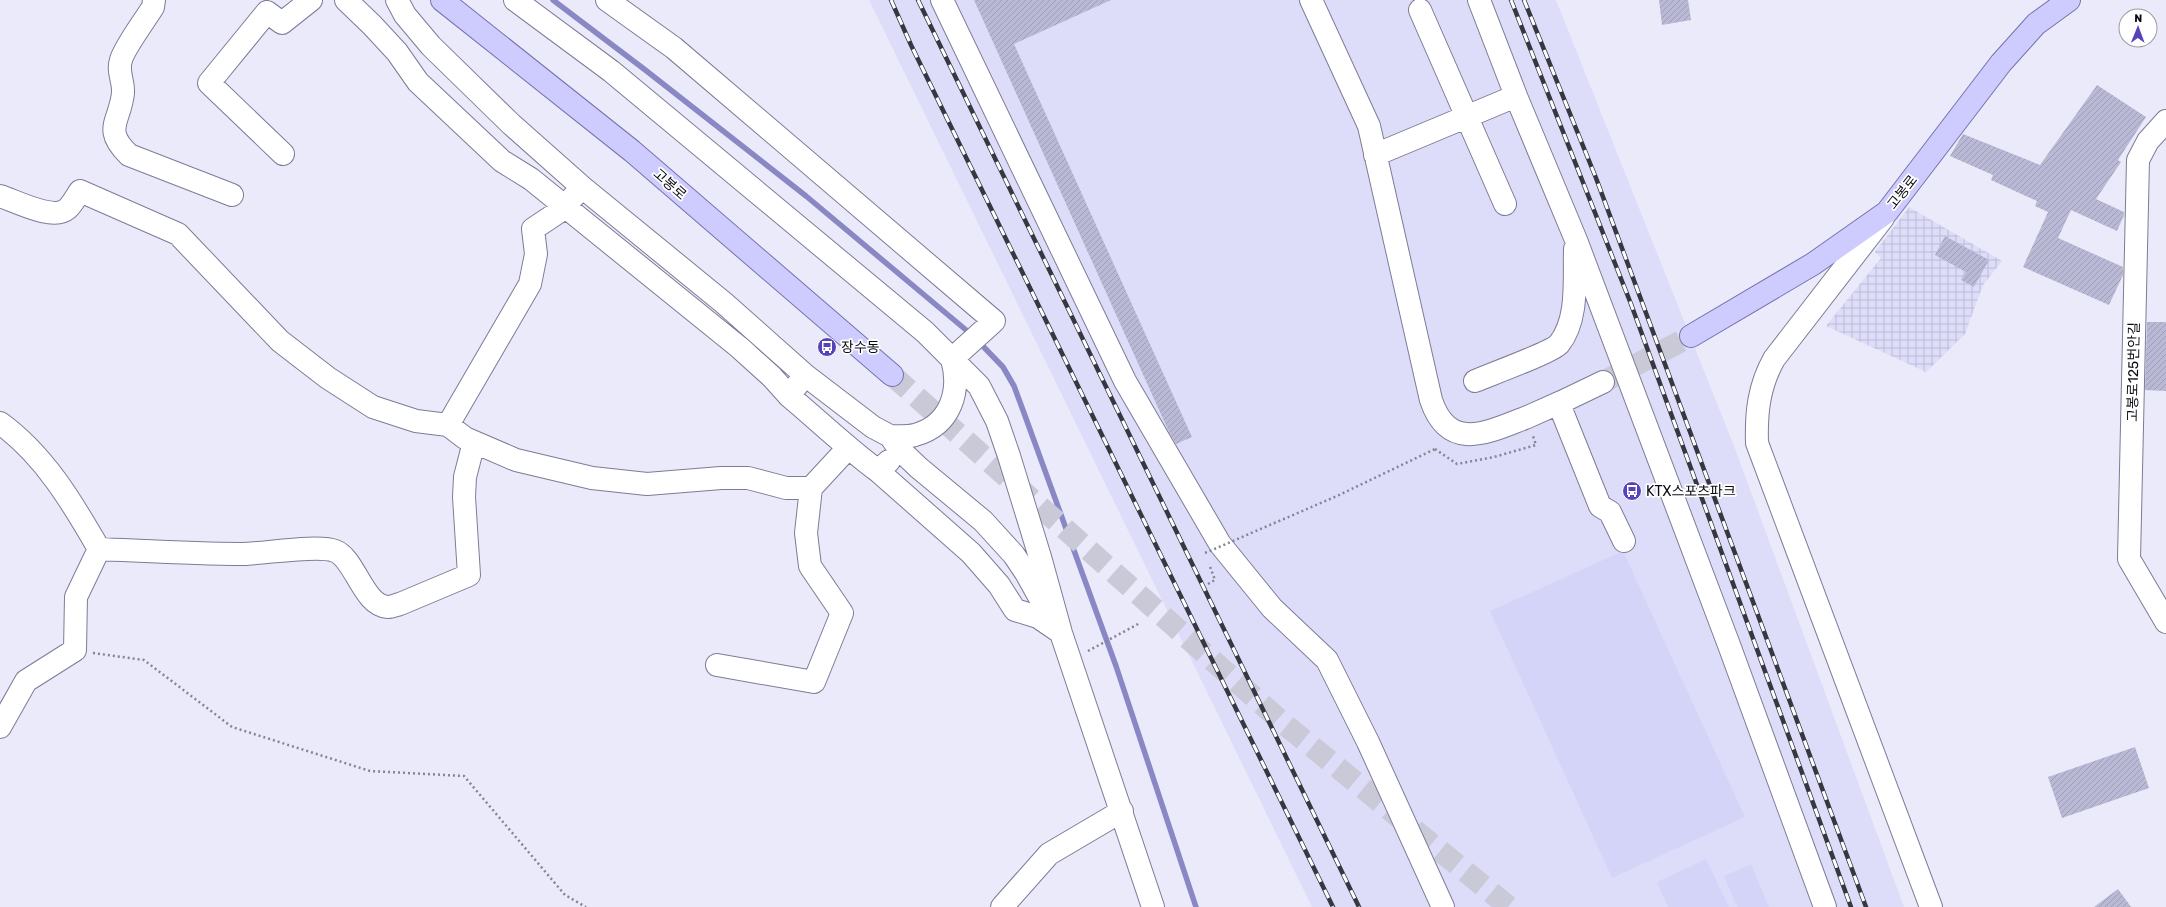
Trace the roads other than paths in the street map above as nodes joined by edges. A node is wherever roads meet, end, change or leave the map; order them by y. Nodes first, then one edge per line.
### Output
1 (154, 0) edge
2 (311, 0) edge
3 (346, 0) edge
4 (397, 0) edge
5 (442, 0) edge
6 (515, 0) edge
7 (607, 0) edge
8 (942, 0) edge
9 (1311, 0) edge
10 (1479, 0) edge
11 (2069, 0) edge
12 (1420, 10) dead end
13 (431, 46) junction
14 (409, 70) junction
15 (1516, 96) junction
16 (1467, 118) junction
17 (2166, 122) edge
18 (283, 154) dead end
19 (1375, 155) junction
20 (582, 187) junction
21 (232, 195) dead end
22 (0, 196) edge
23 (1506, 204) dead end
24 (564, 206) junction
25 (1887, 212) junction
26 (1576, 240) junction
27 (1691, 336) tunnel mouth
28 (957, 355) junction
29 (805, 375) junction
30 (892, 375) tunnel mouth
31 (1475, 381) dead end
32 (1603, 382) tunnel mouth
33 (789, 396) junction
34 (1559, 404) junction
35 (0, 423) edge
36 (448, 425) junction
37 (474, 442) junction
38 (895, 443) junction
39 (848, 448) junction
40 (878, 471) junction
41 (811, 488) junction
42 (1624, 541) dead end
43 (99, 549) junction
44 (2166, 622) edge
45 (1061, 634) junction
46 (717, 665) dead end
47 (0, 727) edge
48 (1122, 811) junction
49 (1002, 907) edge
50 (1153, 907) edge
51 (1443, 907) edge
52 (1825, 907) edge
53 (1931, 907) edge

1 - 21 street
2 - 18 street
3 - 14 street
4 - 13 street
5 - 30 main road, 고봉로
6 - 28 street
7 - 28 street
8 - 51 street
9 - 19 street
10 - 15 street
11 - 25 main road, 고봉로
12 - 16 street
13 - 14 street
13 - 20 street
14 - 24 street
15 - 16 street
15 - 26 street
16 - 19 street
16 - 23 street
17 - 44 street, 고봉로125번안길
19 - 34 street
20 - 24 street
20 - 29 street
22 - 36 street
24 - 33 street
24 - 36 street
25 - 27 main road, 고봉로
25 - 53 street
26 - 31 street
26 - 52 street
28 - 38 street
28 - 45 street
29 - 33 street
29 - 38 street
32 - 34 street
33 - 39 street
34 - 42 street
35 - 43 street
36 - 37 street
37 - 41 street
37 - 43 street
38 - 40 street
38 - 45 street
39 - 40 street
39 - 41 street
40 - 45 street
41 - 46 street
43 - 47 street
45 - 48 street
48 - 49 street
48 - 50 street

